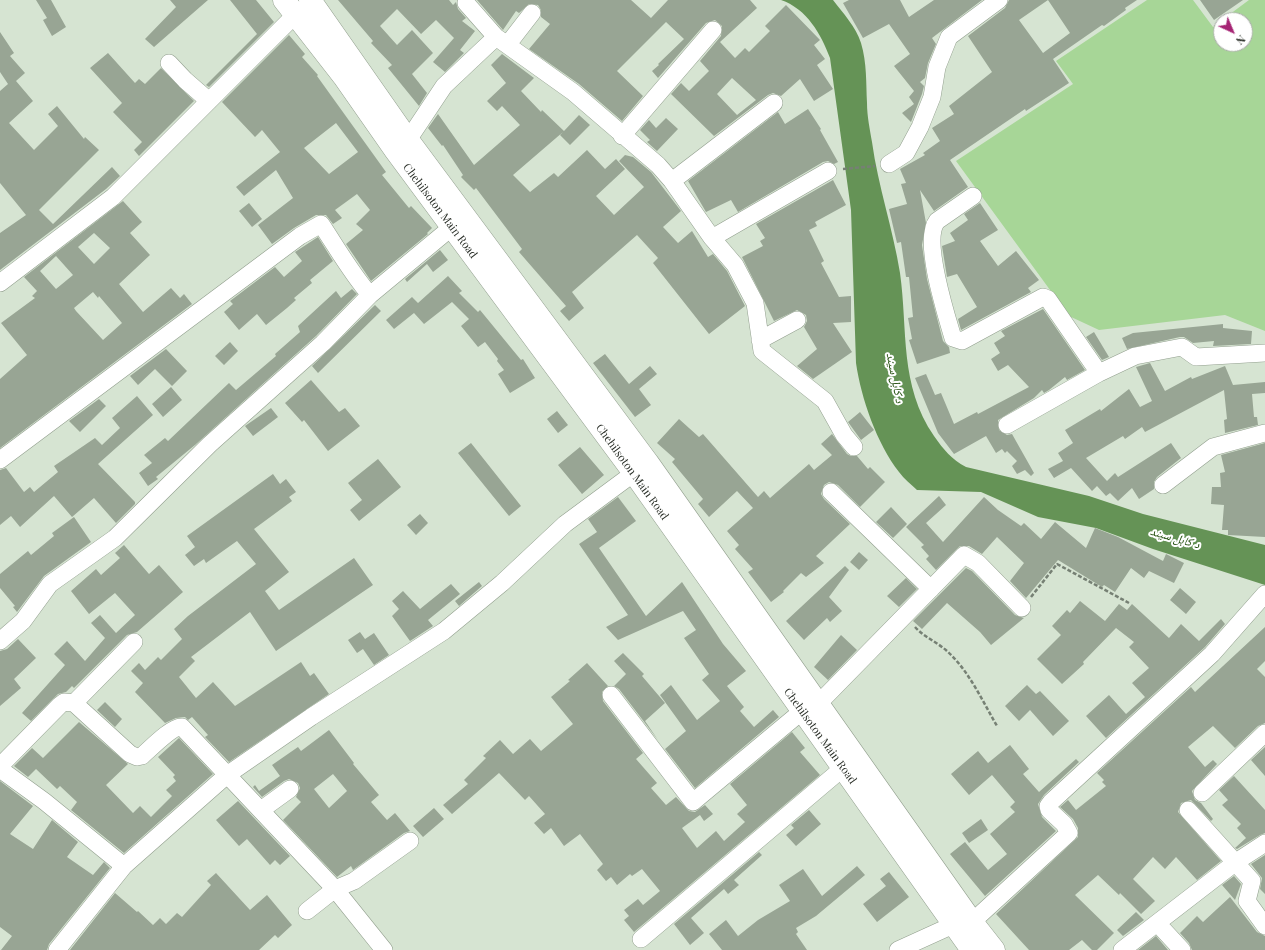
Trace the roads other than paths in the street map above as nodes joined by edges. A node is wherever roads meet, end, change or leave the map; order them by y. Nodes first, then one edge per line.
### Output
1 (310, 0) edge
2 (999, 0) edge
3 (466, 2) dead end
4 (290, 8) edge
5 (532, 13) dead end
6 (713, 30) dead end
7 (502, 40) junction
8 (168, 63) dead end
9 (210, 101) junction
10 (774, 102) dead end
11 (622, 136) junction
12 (408, 140) junction
13 (889, 164) road end
14 (828, 171) road end
15 (672, 181) junction
16 (973, 196) dead end
17 (452, 227) junction
18 (712, 238) junction
19 (0, 283) edge
20 (370, 295) junction
21 (797, 320) dead end
22 (760, 340) junction
23 (1265, 353) edge
24 (1099, 373) junction
25 (1007, 425) dead end
26 (1265, 433) edge
27 (854, 447) dead end
28 (0, 460) edge
29 (634, 473) junction
30 (1162, 485) dead end
31 (831, 492) dead end
32 (931, 589) junction
33 (1265, 594) edge
34 (1022, 608) road end
35 (0, 641) edge
36 (134, 642) dead end
37 (611, 696) dead end
38 (74, 703) junction
39 (810, 708) junction
40 (1265, 733) edge
41 (839, 754) junction
42 (0, 766) edge
43 (0, 770) edge
44 (227, 775) junction
45 (290, 789) dead end
46 (1202, 793) dead end
47 (261, 810) junction
48 (1188, 810) dead end
49 (410, 841) dead end
50 (1265, 843) edge
51 (1236, 862) junction
52 (124, 866) junction
53 (335, 889) junction
54 (307, 911) dead end
55 (963, 923) junction
56 (1158, 924) junction
57 (1265, 926) edge
58 (641, 939) dead end
59 (57, 950) edge
60 (384, 950) edge
61 (898, 950) edge
62 (972, 950) edge
63 (994, 950) edge
64 (1122, 950) edge
65 (1182, 950) edge

1 - 12 main road, Chehilsoton Main Road
2 - 13 street
3 - 7 street
4 - 9 street
4 - 17 main road, Chehilsoton Main Road
5 - 7 street
6 - 11 street
7 - 11 street
7 - 12 street
8 - 9 street
9 - 19 street
10 - 15 street
11 - 15 street
12 - 39 main road, Chehilsoton Main Road
14 - 18 street
15 - 18 street
16 - 24 street
17 - 20 street
17 - 29 main road, Chehilsoton Main Road
18 - 22 street
20 - 28 street
20 - 35 street
21 - 22 street
22 - 27 street
23 - 24 street
24 - 25 street
26 - 30 street
29 - 39 main road, Chehilsoton Main Road
29 - 44 street
31 - 32 street
32 - 34 street
32 - 39 street
33 - 55 street
36 - 38 street
37 - 39 street
38 - 42 street
38 - 44 street
39 - 41 main road, Chehilsoton Main Road
40 - 46 street
41 - 55 main road, Chehilsoton Main Road
41 - 58 street
43 - 52 street
44 - 47 street
44 - 52 street
45 - 47 street
47 - 53 street
48 - 51 street
49 - 53 street
50 - 51 street
51 - 56 street
51 - 57 street
52 - 59 street
53 - 54 street
53 - 60 street
55 - 61 street
55 - 62 main road, Chehilsoton Main Road
55 - 63 main road, Chehilsoton Main Road
56 - 64 street
56 - 65 street

